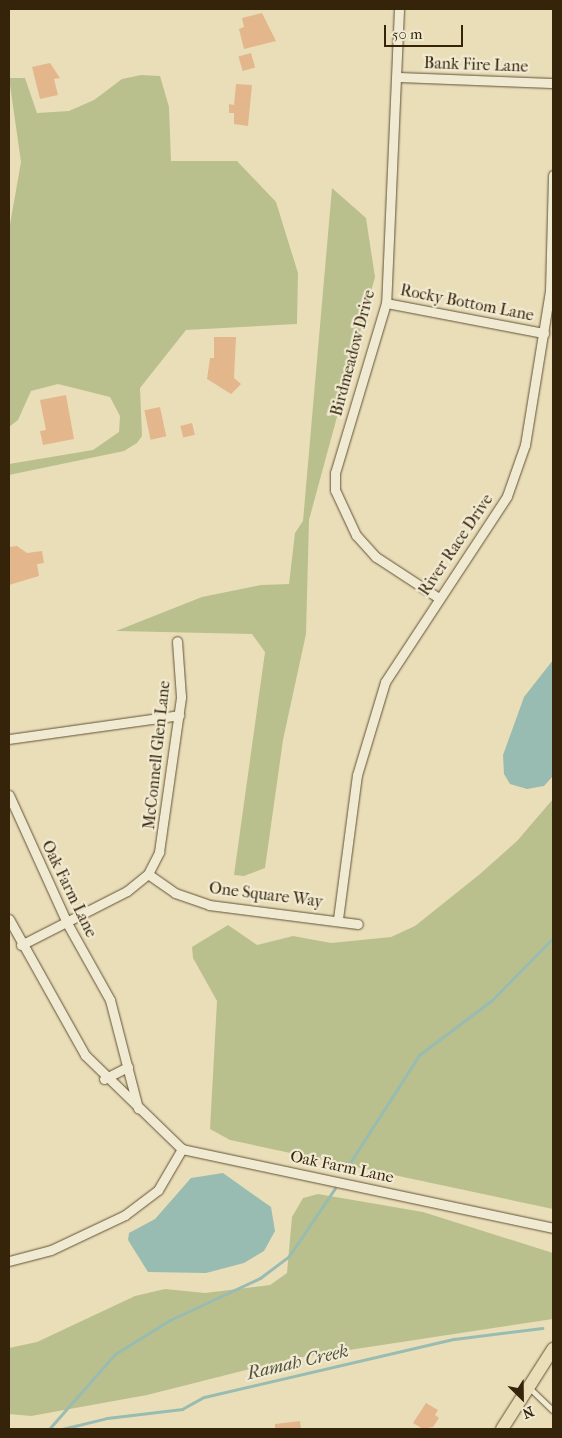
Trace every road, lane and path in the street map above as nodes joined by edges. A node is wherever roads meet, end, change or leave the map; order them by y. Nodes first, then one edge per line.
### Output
1 (399, 9) edge
2 (397, 78) junction
3 (553, 83) edge
4 (553, 175) edge
5 (386, 303) junction
6 (544, 333) junction
7 (439, 598) junction
8 (177, 642) dead end
9 (179, 715) junction
10 (9, 739) edge
11 (9, 795) edge
12 (148, 874) junction
13 (9, 919) edge
14 (338, 919) junction
15 (67, 923) junction
16 (358, 924) dead end
17 (21, 944) junction
18 (128, 1067) junction
19 (104, 1079) junction
20 (138, 1109) junction
21 (182, 1149) junction
22 (553, 1228) edge
23 (9, 1261) edge
24 (553, 1349) edge
25 (529, 1387) junction
26 (553, 1410) edge
27 (502, 1429) edge

1 - 2 street, Birdmeadow Drive
2 - 3 street, Bank Fire Lane
2 - 5 street, Birdmeadow Drive
4 - 6 street, River Race Drive
5 - 6 street, Rocky Bottom Lane
5 - 7 street, Birdmeadow Drive
6 - 7 street, River Race Drive
7 - 14 street, River Race Drive
8 - 9 street, McConnell Glen Lane
9 - 10 street
9 - 12 street, McConnell Glen Lane
11 - 15 street, Oak Farm Lane
12 - 14 street, One Square Way
12 - 15 street, McConnell Glen Lane
13 - 17 street
14 - 16 street, One Square Way
15 - 17 street, McConnell Glen Lane
15 - 18 street, Oak Farm Lane
17 - 19 street
18 - 19 street
18 - 20 street, Oak Farm Lane
19 - 20 street
20 - 21 street
21 - 22 street, Oak Farm Lane
21 - 23 street
24 - 25 main road
25 - 26 lane
25 - 27 main road

